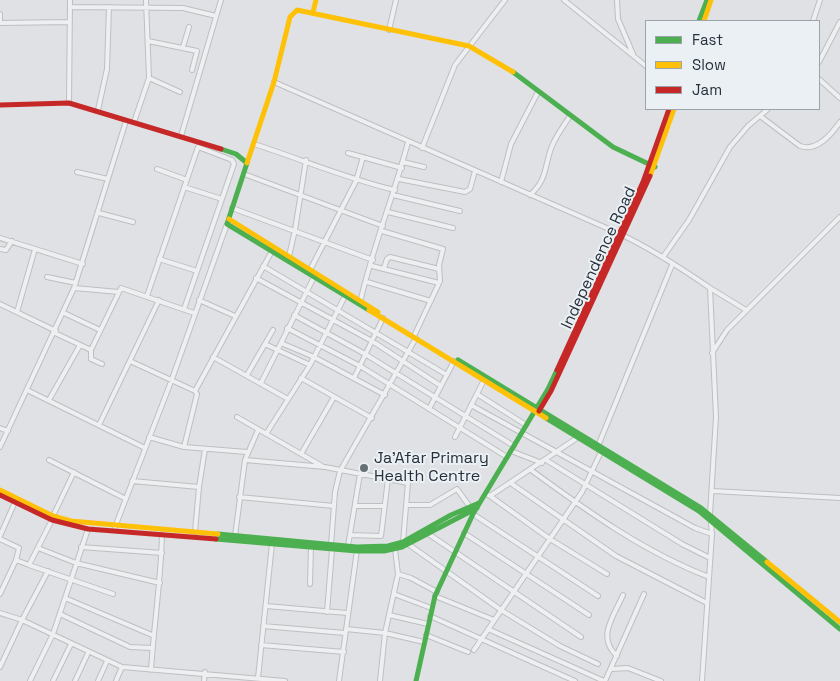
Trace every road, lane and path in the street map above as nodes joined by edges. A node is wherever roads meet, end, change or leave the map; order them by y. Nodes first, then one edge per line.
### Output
1 (70, 0) edge
2 (146, 0) edge
3 (221, 0) edge
4 (316, 0) edge
5 (396, 0) edge
6 (505, 0) edge
7 (564, 0) edge
8 (617, 0) edge
9 (706, 0) edge
10 (711, 0) edge
11 (820, 0) edge
12 (70, 7) junction
13 (109, 7) junction
14 (147, 7) junction
15 (313, 12) junction
16 (0, 14) edge
17 (216, 16) junction
18 (699, 20) edge
19 (704, 20) edge
20 (813, 20) edge
21 (0, 22) edge
22 (70, 22) junction
23 (840, 22) edge
24 (189, 27) dead end
25 (389, 30) junction
26 (148, 41) junction
27 (469, 46) junction
28 (183, 47) junction
29 (634, 56) junction
30 (820, 60) edge
31 (645, 65) edge
32 (192, 70) dead end
33 (149, 78) junction
34 (820, 80) edge
35 (274, 82) junction
36 (180, 92) dead end
37 (538, 92) junction
38 (840, 98) edge
39 (69, 103) junction
40 (0, 105) edge
41 (98, 110) junction
42 (669, 110) edge
43 (674, 110) edge
44 (767, 110) edge
45 (570, 116) junction
46 (760, 116) junction
47 (126, 121) junction
48 (134, 122) junction
49 (840, 122) edge
50 (181, 136) junction
51 (408, 142) junction
52 (254, 144) junction
53 (198, 145) junction
54 (422, 148) junction
55 (348, 153) dead end
56 (363, 157) junction
57 (306, 160) junction
58 (403, 162) junction
59 (247, 163) junction
60 (653, 165) junction
61 (424, 166) dead end
62 (157, 168) dead end
63 (402, 168) junction
64 (475, 171) junction
65 (77, 172) dead end
66 (244, 174) junction
67 (108, 179) junction
68 (399, 179) junction
69 (187, 180) junction
70 (356, 181) junction
71 (501, 182) junction
72 (184, 187) junction
73 (394, 193) junction
74 (300, 194) junction
75 (530, 195) junction
76 (222, 199) junction
77 (232, 208) junction
78 (340, 211) junction
79 (460, 211) dead end
80 (388, 212) junction
81 (98, 213) junction
82 (840, 217) edge
83 (132, 222) dead end
84 (228, 222) junction
85 (383, 226) junction
86 (453, 228) dead end
87 (295, 230) junction
88 (382, 231) junction
89 (620, 234) junction
90 (0, 238) edge
91 (12, 241) junction
92 (325, 241) junction
93 (0, 249) edge
94 (35, 249) junction
95 (272, 251) junction
96 (288, 256) junction
97 (663, 257) junction
98 (160, 259) junction
99 (373, 260) junction
100 (83, 264) junction
101 (672, 265) junction
102 (263, 266) junction
103 (372, 266) junction
104 (384, 268) junction
105 (438, 269) junction
106 (310, 270) junction
107 (197, 271) junction
108 (47, 277) dead end
109 (314, 277) junction
110 (256, 278) junction
111 (366, 282) junction
112 (439, 282) junction
113 (76, 283) junction
114 (74, 288) junction
115 (710, 288) junction
116 (119, 292) junction
117 (306, 292) junction
118 (147, 296) junction
119 (344, 296) junction
120 (159, 300) junction
121 (199, 300) junction
122 (431, 300) junction
123 (301, 303) junction
124 (360, 303) junction
125 (0, 304) edge
126 (184, 309) junction
127 (338, 310) junction
128 (746, 310) junction
129 (17, 312) junction
130 (194, 313) junction
131 (64, 314) junction
132 (294, 315) junction
133 (235, 316) junction
134 (383, 318) junction
135 (333, 320) junction
136 (287, 328) junction
137 (100, 330) junction
138 (273, 330) dead end
139 (55, 332) junction
140 (327, 332) junction
141 (376, 332) junction
142 (416, 336) junction
143 (372, 342) junction
144 (281, 343) junction
145 (265, 344) junction
146 (320, 344) junction
147 (80, 345) junction
148 (91, 350) junction
149 (278, 351) junction
150 (409, 352) junction
151 (712, 353) junction
152 (365, 354) junction
153 (213, 357) junction
154 (314, 357) junction
155 (130, 361) junction
156 (454, 361) junction
157 (403, 363) junction
158 (102, 364) dead end
159 (310, 365) junction
160 (360, 366) junction
161 (397, 374) junction
162 (447, 375) junction
163 (248, 376) junction
164 (301, 378) junction
165 (354, 378) junction
166 (172, 379) junction
167 (484, 380) junction
168 (261, 383) junction
169 (391, 385) junction
170 (441, 386) junction
171 (28, 390) junction
172 (194, 391) junction
173 (477, 394) junction
174 (385, 395) junction
175 (334, 397) junction
176 (434, 397) junction
177 (288, 398) junction
178 (49, 400) junction
179 (489, 401) junction
180 (471, 405) junction
181 (429, 409) junction
182 (537, 410) junction
183 (482, 412) junction
184 (237, 417) dead end
185 (466, 417) junction
186 (372, 418) junction
187 (99, 425) junction
188 (526, 425) junction
189 (0, 428) edge
190 (460, 428) junction
191 (258, 430) junction
192 (8, 431) junction
193 (266, 434) junction
194 (521, 434) junction
195 (455, 437) dead end
196 (149, 438) junction
197 (577, 438) junction
198 (598, 446) junction
199 (0, 447) edge
200 (184, 447) junction
201 (144, 448) junction
202 (512, 448) junction
203 (206, 449) junction
204 (247, 452) junction
205 (557, 452) junction
206 (601, 452) junction
207 (301, 454) junction
208 (507, 458) junction
209 (49, 460) dead end
210 (244, 460) junction
211 (544, 461) junction
212 (326, 467) junction
213 (531, 470) junction
214 (340, 471) junction
215 (74, 472) junction
216 (591, 472) junction
217 (360, 474) junction
218 (648, 478) junction
219 (388, 479) junction
220 (132, 481) junction
221 (512, 484) junction
222 (585, 486) junction
223 (198, 487) junction
224 (0, 490) edge
225 (712, 491) junction
226 (0, 495) edge
227 (488, 495) junction
228 (239, 497) junction
229 (840, 498) edge
230 (126, 499) junction
231 (15, 502) junction
232 (575, 502) junction
233 (407, 505) junction
234 (478, 505) junction
235 (334, 506) junction
236 (355, 506) junction
237 (384, 506) junction
238 (470, 507) junction
239 (473, 514) junction
240 (710, 514) junction
241 (52, 518) junction
242 (563, 520) junction
243 (712, 521) junction
244 (115, 527) junction
245 (88, 528) junction
246 (195, 532) junction
247 (427, 533) junction
248 (464, 533) junction
249 (162, 534) junction
250 (712, 534) junction
251 (350, 535) junction
252 (235, 536) junction
253 (0, 537) edge
254 (217, 537) junction
255 (550, 539) junction
256 (406, 543) junction
257 (272, 544) junction
258 (348, 546) junction
259 (81, 547) junction
260 (312, 547) junction
261 (331, 547) junction
262 (38, 548) junction
263 (357, 549) junction
264 (395, 549) junction
265 (456, 551) junction
266 (162, 553) junction
267 (538, 556) junction
268 (710, 558) junction
269 (16, 560) junction
270 (76, 563) junction
271 (30, 565) junction
272 (48, 571) junction
273 (446, 572) junction
274 (398, 574) junction
275 (526, 574) junction
276 (607, 574) dead end
277 (709, 577) junction
278 (0, 578) edge
279 (71, 579) junction
280 (6, 581) junction
281 (160, 583) junction
282 (310, 584) dead end
283 (791, 584) junction
284 (514, 592) junction
285 (0, 594) edge
286 (113, 594) dead end
287 (394, 594) junction
288 (436, 594) junction
289 (644, 594) dead end
290 (623, 595) dead end
291 (598, 596) dead end
292 (65, 598) junction
293 (707, 603) junction
294 (266, 606) junction
295 (431, 608) junction
296 (502, 610) junction
297 (327, 612) junction
298 (0, 613) edge
299 (60, 614) junction
300 (347, 614) junction
301 (390, 615) junction
302 (589, 615) dead end
303 (430, 616) junction
304 (22, 620) junction
305 (494, 620) junction
306 (840, 622) edge
307 (428, 624) junction
308 (264, 626) junction
309 (840, 628) edge
310 (488, 629) junction
311 (346, 631) junction
312 (53, 634) junction
313 (385, 634) junction
314 (152, 635) junction
315 (426, 635) junction
316 (581, 637) dead end
317 (482, 638) junction
318 (424, 642) junction
319 (71, 644) junction
320 (261, 645) junction
321 (152, 648) junction
322 (474, 650) dead end
323 (344, 652) junction
324 (468, 652) dead end
325 (88, 653) junction
326 (617, 656) junction
327 (107, 661) junction
328 (598, 664) dead end
329 (0, 667) edge
330 (122, 667) junction
331 (611, 669) junction
332 (151, 670) junction
333 (204, 672) junction
334 (258, 678) junction
335 (244, 679) edge
336 (30, 681) edge
337 (53, 681) edge
338 (75, 681) edge
339 (98, 681) edge
340 (116, 681) edge
341 (204, 681) edge
342 (286, 681) edge
343 (339, 681) edge
344 (380, 681) edge
345 (416, 681) edge
346 (575, 681) edge
347 (604, 681) edge
348 (661, 681) edge
349 (702, 681) edge

1 - 12 street
2 - 14 street
3 - 17 street
4 - 15 main road
5 - 25 street
6 - 27 street
7 - 29 street
8 - 29 street
9 - 18 main road
10 - 19 main road
11 - 20 street
12 - 13 street
12 - 22 street
13 - 14 street
13 - 41 street
14 - 17 street
14 - 26 street
15 - 25 main road
15 - 35 main road
16 - 21 street
17 - 50 street
21 - 22 street
22 - 39 street
23 - 30 street
24 - 28 street
25 - 27 main road
26 - 28 street
26 - 33 street
27 - 37 main road
27 - 54 street
28 - 32 street
29 - 31 street
33 - 36 street
33 - 48 street
34 - 38 street
35 - 51 street
35 - 52 main road
37 - 45 main road
37 - 71 street
39 - 40 main road
39 - 41 main road
41 - 47 main road
42 - 60 main road, Independence Road
43 - 60 main road, Independence Road
44 - 46 street
45 - 60 main road
45 - 75 street
46 - 49 street
46 - 97 street
47 - 48 main road
47 - 67 street
48 - 50 main road
50 - 53 main road
51 - 54 street
51 - 58 street
52 - 57 street
52 - 59 main road
53 - 59 main road
53 - 69 street
53 - 76 street
54 - 64 street
55 - 56 street
56 - 63 street
56 - 70 street
57 - 70 street
57 - 74 street
58 - 61 street
58 - 63 street
59 - 66 main road
60 - 89 main road, Independence Road
62 - 69 street
63 - 68 street
64 - 68 street
64 - 71 street
65 - 67 street
66 - 74 street
66 - 77 main road
67 - 81 street
68 - 73 street
69 - 72 street
70 - 73 street
70 - 78 street
71 - 75 street
72 - 76 street
72 - 98 street
73 - 79 street
73 - 80 street
74 - 78 street
74 - 87 street
75 - 89 street
76 - 107 street
77 - 84 main road
77 - 87 street
78 - 85 street
78 - 92 street
80 - 85 street
80 - 86 street
81 - 83 street
81 - 100 street
82 - 128 street
84 - 95 main road
84 - 96 main road
84 - 121 street
85 - 88 street
87 - 92 street
87 - 96 street
88 - 99 street
88 - 105 street
89 - 97 street
89 - 182 main road, Independence Road
90 - 91 street
91 - 93 street
91 - 94 street
92 - 99 street
92 - 106 street
94 - 100 street
94 - 129 street
95 - 102 street
95 - 109 main road
96 - 106 main road
97 - 101 street
98 - 107 street
98 - 118 street
99 - 103 street
100 - 113 street
101 - 115 street
101 - 198 street
102 - 110 street
102 - 117 street
103 - 104 street
103 - 111 street
104 - 105 street
104 - 112 street
105 - 112 street
106 - 124 main road
107 - 126 street
108 - 113 street
109 - 117 street
109 - 119 main road
110 - 123 street
110 - 133 street
111 - 122 street
111 - 124 street
112 - 122 street
113 - 114 street
114 - 116 street
114 - 131 street
115 - 128 street
115 - 151 street
116 - 118 street
116 - 137 street
117 - 123 street
117 - 127 street
118 - 120 street
119 - 124 main road
119 - 127 street
120 - 126 street
120 - 155 street
121 - 130 street
121 - 133 street
122 - 142 street
123 - 132 street
123 - 135 street
124 - 134 main road
124 - 142 main road
125 - 129 street
126 - 130 street
127 - 135 street
127 - 141 street
128 - 151 street
129 - 139 street
130 - 166 street
131 - 137 street
131 - 139 street
132 - 136 street
132 - 140 street
133 - 153 street
134 - 141 street
134 - 142 main road
135 - 140 street
135 - 143 street
136 - 144 street
136 - 146 street
137 - 148 street
138 - 145 street
139 - 147 street
139 - 171 street
140 - 146 street
140 - 152 street
141 - 143 street
141 - 150 street
142 - 150 street
142 - 156 main road
142 - 182 main road
143 - 152 street
143 - 157 street
144 - 149 street
144 - 154 street
145 - 149 street
145 - 163 street
146 - 154 street
146 - 160 street
147 - 148 street
147 - 178 street
148 - 158 street
149 - 159 street
149 - 168 street
150 - 157 street
150 - 162 street
151 - 225 street
152 - 160 street
152 - 161 street
153 - 163 street
153 - 172 street
154 - 159 street
154 - 165 street
155 - 166 street
155 - 187 street
156 - 162 street
156 - 167 main road
157 - 161 street
157 - 170 street
159 - 164 street
160 - 165 street
160 - 169 street
161 - 169 street
161 - 176 street
162 - 170 street
163 - 168 street
164 - 175 street
164 - 177 street
165 - 174 street
166 - 172 street
166 - 196 street
167 - 173 street
167 - 182 main road
168 - 177 street
169 - 174 street
169 - 181 street
170 - 176 street
171 - 178 street
171 - 192 street
172 - 200 street
173 - 179 street
173 - 180 street
174 - 186 street
175 - 186 street
175 - 207 street
176 - 181 street
176 - 185 street
177 - 193 street
178 - 187 street
179 - 183 street
179 - 188 street
180 - 183 street
180 - 185 street
181 - 190 street
182 - 188 main road
182 - 197 main road
182 - 198 main road
183 - 194 street
184 - 191 street
185 - 190 street
185 - 202 street
186 - 214 street
187 - 201 street
188 - 194 main road
189 - 192 street
190 - 195 street
190 - 208 street
191 - 193 street
191 - 204 street
192 - 199 street
193 - 207 street
194 - 202 main road
194 - 205 street
196 - 200 street
196 - 201 street
197 - 205 street
197 - 206 main road
198 - 218 main road
200 - 203 street
201 - 220 street
202 - 208 main road
202 - 211 street
203 - 204 street
203 - 223 street
204 - 210 street
205 - 211 street
205 - 216 street
206 - 216 street
206 - 218 main road
207 - 212 street
208 - 227 main road
209 - 215 street
210 - 212 street
210 - 228 street
211 - 213 street
211 - 222 street
212 - 214 street
213 - 221 street
213 - 232 street
214 - 217 street
214 - 235 street
215 - 230 street
215 - 241 street
216 - 222 street
216 - 250 street
217 - 219 street
217 - 236 street
218 - 240 main road
218 - 243 main road
219 - 233 street
219 - 237 street
220 - 223 street
220 - 230 street
221 - 227 street
221 - 242 street
222 - 232 street
222 - 268 street
223 - 246 street
224 - 241 main road
225 - 229 street
225 - 240 street
226 - 231 main road
227 - 234 main road
227 - 255 street
228 - 235 street
228 - 252 street
230 - 244 street
231 - 241 main road
231 - 253 street
232 - 242 street
232 - 277 street
233 - 238 street
233 - 256 street
234 - 238 main road
234 - 239 main road
234 - 247 main road
235 - 261 street
236 - 237 street
236 - 251 street
237 - 251 street
238 - 256 main road
239 - 248 main road
239 - 267 street
240 - 243 street
240 - 283 main road
241 - 244 main road
241 - 245 main road
241 - 262 street
242 - 255 street
242 - 293 street
243 - 250 street
243 - 283 main road
244 - 246 main road
245 - 249 main road
245 - 259 street
246 - 254 main road
247 - 256 main road
247 - 265 street
248 - 265 main road
248 - 275 street
249 - 254 main road
249 - 266 street
250 - 268 street
251 - 258 street
252 - 254 main road
252 - 261 main road
253 - 269 street
254 - 257 main road
255 - 267 street
255 - 276 street
256 - 263 main road
256 - 264 main road
256 - 273 street
257 - 260 main road
257 - 294 street
258 - 261 main road
258 - 263 main road
259 - 266 street
259 - 270 street
260 - 261 main road
260 - 282 street
261 - 263 main road
261 - 297 street
262 - 270 street
262 - 271 street
263 - 264 main road
263 - 300 street
264 - 274 street
265 - 273 main road
265 - 284 street
266 - 281 street
267 - 275 street
267 - 291 street
268 - 277 street
269 - 271 street
269 - 280 street
270 - 279 street
270 - 281 street
271 - 272 street
272 - 279 street
272 - 304 street
273 - 288 main road
273 - 296 street
274 - 287 street
274 - 288 street
275 - 284 street
275 - 302 street
277 - 293 street
278 - 280 street
279 - 286 street
279 - 292 street
280 - 285 street
281 - 314 street
283 - 306 main road
283 - 309 main road
284 - 296 street
284 - 316 street
287 - 295 street
287 - 301 street
288 - 295 main road
288 - 305 street
289 - 326 street
290 - 326 street
292 - 299 street
292 - 314 street
293 - 349 street
294 - 297 street
294 - 308 street
295 - 303 main road
296 - 305 street
296 - 328 street
297 - 300 street
298 - 304 street
299 - 312 street
299 - 321 street
300 - 311 street
301 - 307 street
301 - 313 street
303 - 307 main road
303 - 317 street
304 - 312 street
304 - 329 street
305 - 310 street
307 - 315 main road
308 - 311 street
308 - 320 street
310 - 317 street
310 - 347 street
311 - 313 street
311 - 323 street
312 - 319 street
312 - 336 street
313 - 318 street
313 - 344 street
314 - 321 street
315 - 318 main road
315 - 324 street
317 - 322 street
317 - 346 street
318 - 345 main road
319 - 325 street
319 - 337 street
320 - 323 street
320 - 334 street
321 - 332 street
323 - 343 street
325 - 327 street
325 - 338 street
326 - 331 street
327 - 330 street
327 - 339 street
330 - 332 street
330 - 340 street
331 - 347 street
331 - 348 street
332 - 333 street
333 - 335 street
333 - 341 street
334 - 335 street
334 - 342 street

